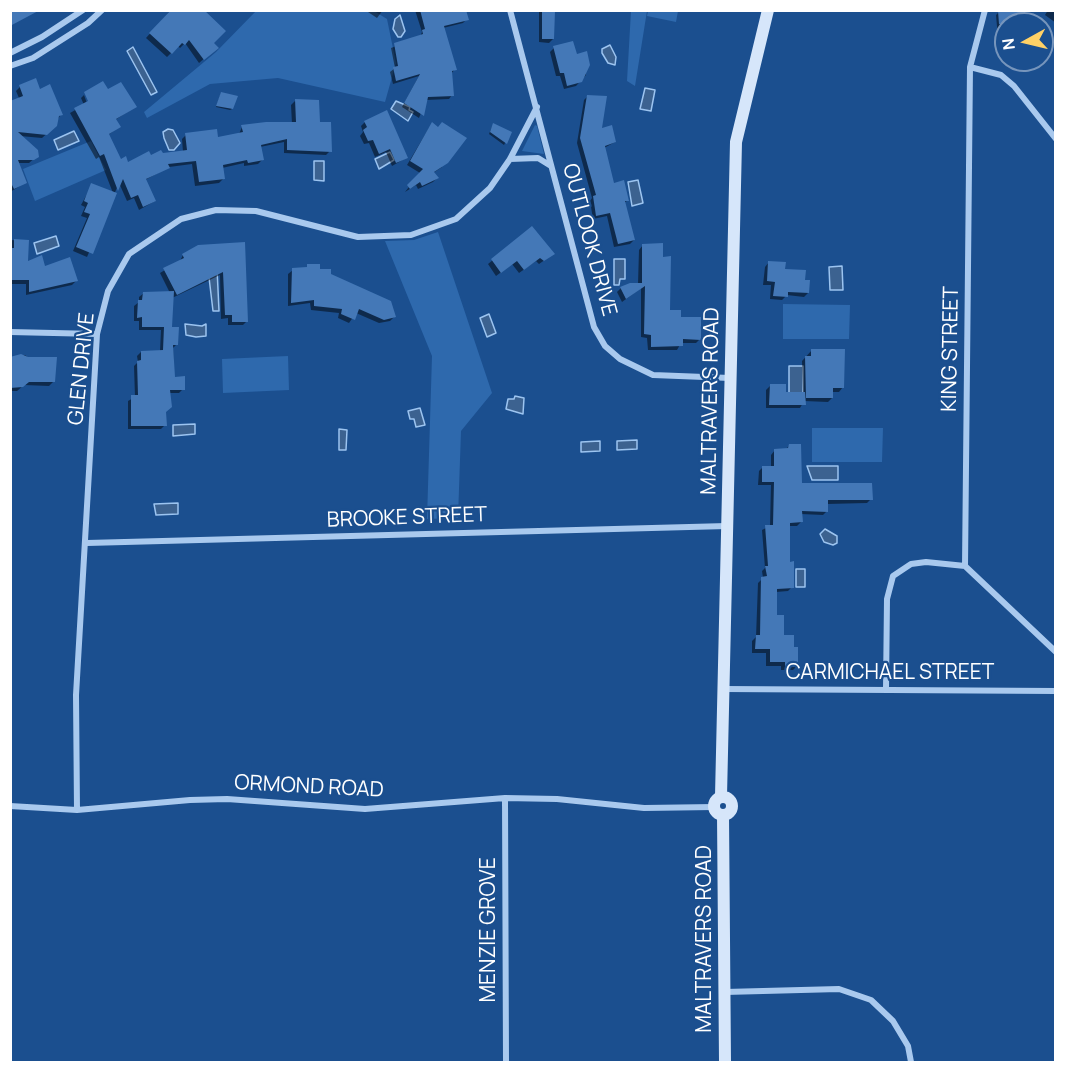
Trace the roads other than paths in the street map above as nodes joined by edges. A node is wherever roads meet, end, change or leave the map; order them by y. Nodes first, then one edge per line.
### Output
1 (83, 10) edge
2 (102, 10) edge
3 (510, 10) edge
4 (768, 10) edge
5 (985, 10) edge
6 (10, 53) edge
7 (10, 66) edge
8 (970, 67) junction
9 (537, 107) junction
10 (1056, 139) edge
11 (510, 159) junction
12 (551, 166) junction
13 (10, 332) edge
14 (97, 334) junction
15 (731, 378) junction
16 (727, 526) junction
17 (87, 543) junction
18 (965, 566) junction
19 (1056, 652) edge
20 (724, 689) junction
21 (886, 689) junction
22 (1056, 691) edge
23 (505, 798) junction
24 (10, 806) edge
25 (720, 806) junction
26 (77, 810) junction
27 (725, 992) junction
28 (506, 1062) edge
29 (725, 1062) edge
30 (911, 1062) edge

1 - 6 street
2 - 7 street
3 - 9 street, OUTLOOK DRIVE
4 - 15 street, MALTRAVERS ROAD
5 - 8 street, KING STREET
8 - 10 street
8 - 18 street, KING STREET
9 - 11 street, GLEN DRIVE
9 - 12 street, OUTLOOK DRIVE
11 - 12 street
11 - 14 street, GLEN DRIVE
12 - 15 street, OUTLOOK DRIVE
13 - 14 street
14 - 17 street, GLEN DRIVE
15 - 16 street, MALTRAVERS ROAD
16 - 17 street, BROOKE STREET
16 - 20 street, MALTRAVERS ROAD
17 - 26 street, GLEN DRIVE
18 - 19 street
18 - 21 street
20 - 21 street, CARMICHAEL STREET
20 - 25 street, MALTRAVERS ROAD
21 - 22 street, CARMICHAEL STREET
23 - 25 street, ORMOND ROAD
23 - 26 street, ORMOND ROAD
23 - 28 street, MENZIE GROVE
24 - 26 street, ORMOND ROAD
25 - 27 street, MALTRAVERS ROAD
27 - 29 street, MALTRAVERS ROAD
27 - 30 street

